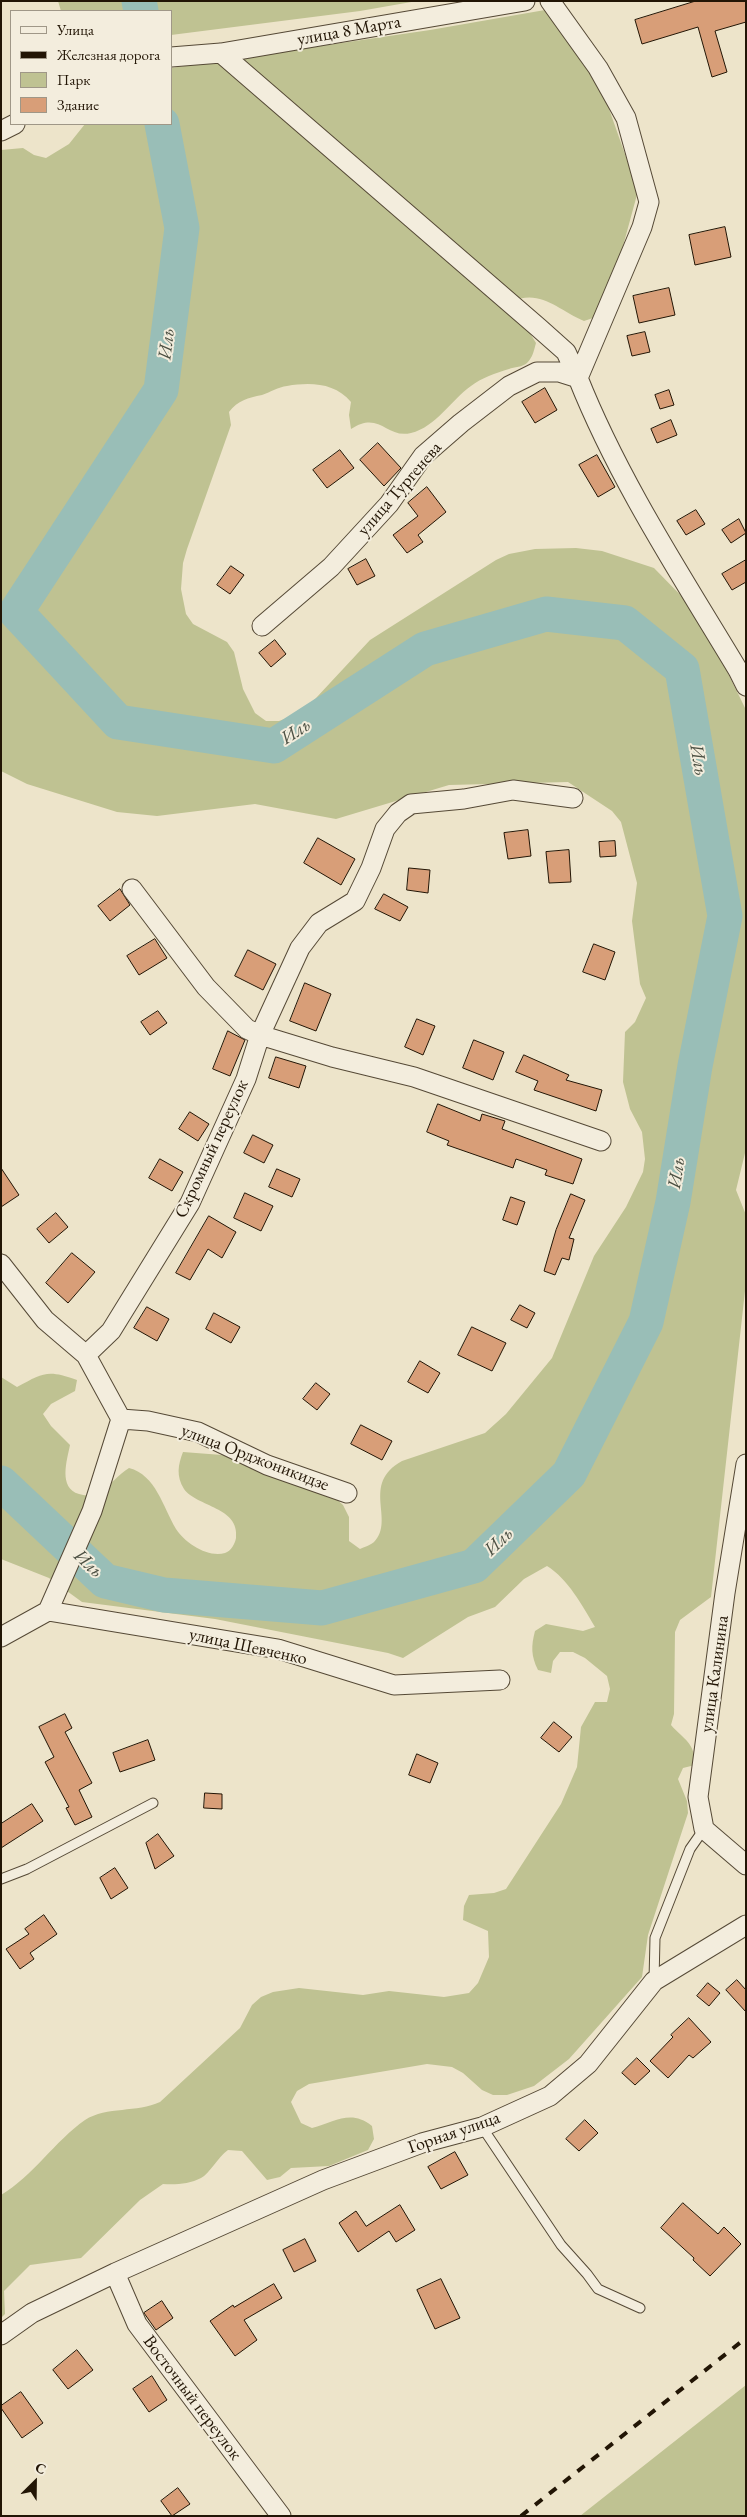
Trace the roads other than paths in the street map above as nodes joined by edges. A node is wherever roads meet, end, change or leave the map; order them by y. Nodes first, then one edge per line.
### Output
1 (525, 1) edge
2 (550, 1) edge
3 (221, 52) junction
4 (172, 57) edge
5 (13, 125) edge
6 (1, 131) edge
7 (578, 378) junction
8 (262, 626) dead end
9 (746, 686) edge
10 (573, 798) dead end
11 (132, 889) dead end
12 (260, 1035) junction
13 (600, 1140) dead end
14 (1, 1264) edge
15 (86, 1355) junction
16 (121, 1419) junction
17 (746, 1464) edge
18 (347, 1493) dead end
19 (48, 1611) junction
20 (1, 1637) edge
21 (500, 1680) dead end
22 (152, 1803) dead end
23 (704, 1829) junction
24 (746, 1865) edge
25 (1, 1879) edge
26 (746, 1925) edge
27 (654, 1981) junction
28 (482, 2127) junction
29 (115, 2273) junction
30 (640, 2308) dead end
31 (1, 2335) edge
32 (281, 2516) edge

1 - 3 street, улица 8 Марта
2 - 7 street
3 - 4 street, улица 8 Марта
3 - 7 street
5 - 6 street
7 - 8 street, улица Тургенева
7 - 9 street
10 - 12 street, Скромный переулок
11 - 12 street
12 - 13 street
12 - 15 street, Скромный переулок
14 - 15 street
15 - 16 street
16 - 18 street, улица Орджоникидзе
16 - 19 street
17 - 23 street, улица Калинина
19 - 20 street
19 - 21 street, улица Шевченко
22 - 25 lane
23 - 24 street
23 - 27 lane
26 - 27 street, Горная улица
27 - 28 street, Горная улица
28 - 29 street, Горная улица
28 - 30 lane
29 - 31 street, Горная улица
29 - 32 street, Восточный переулок

